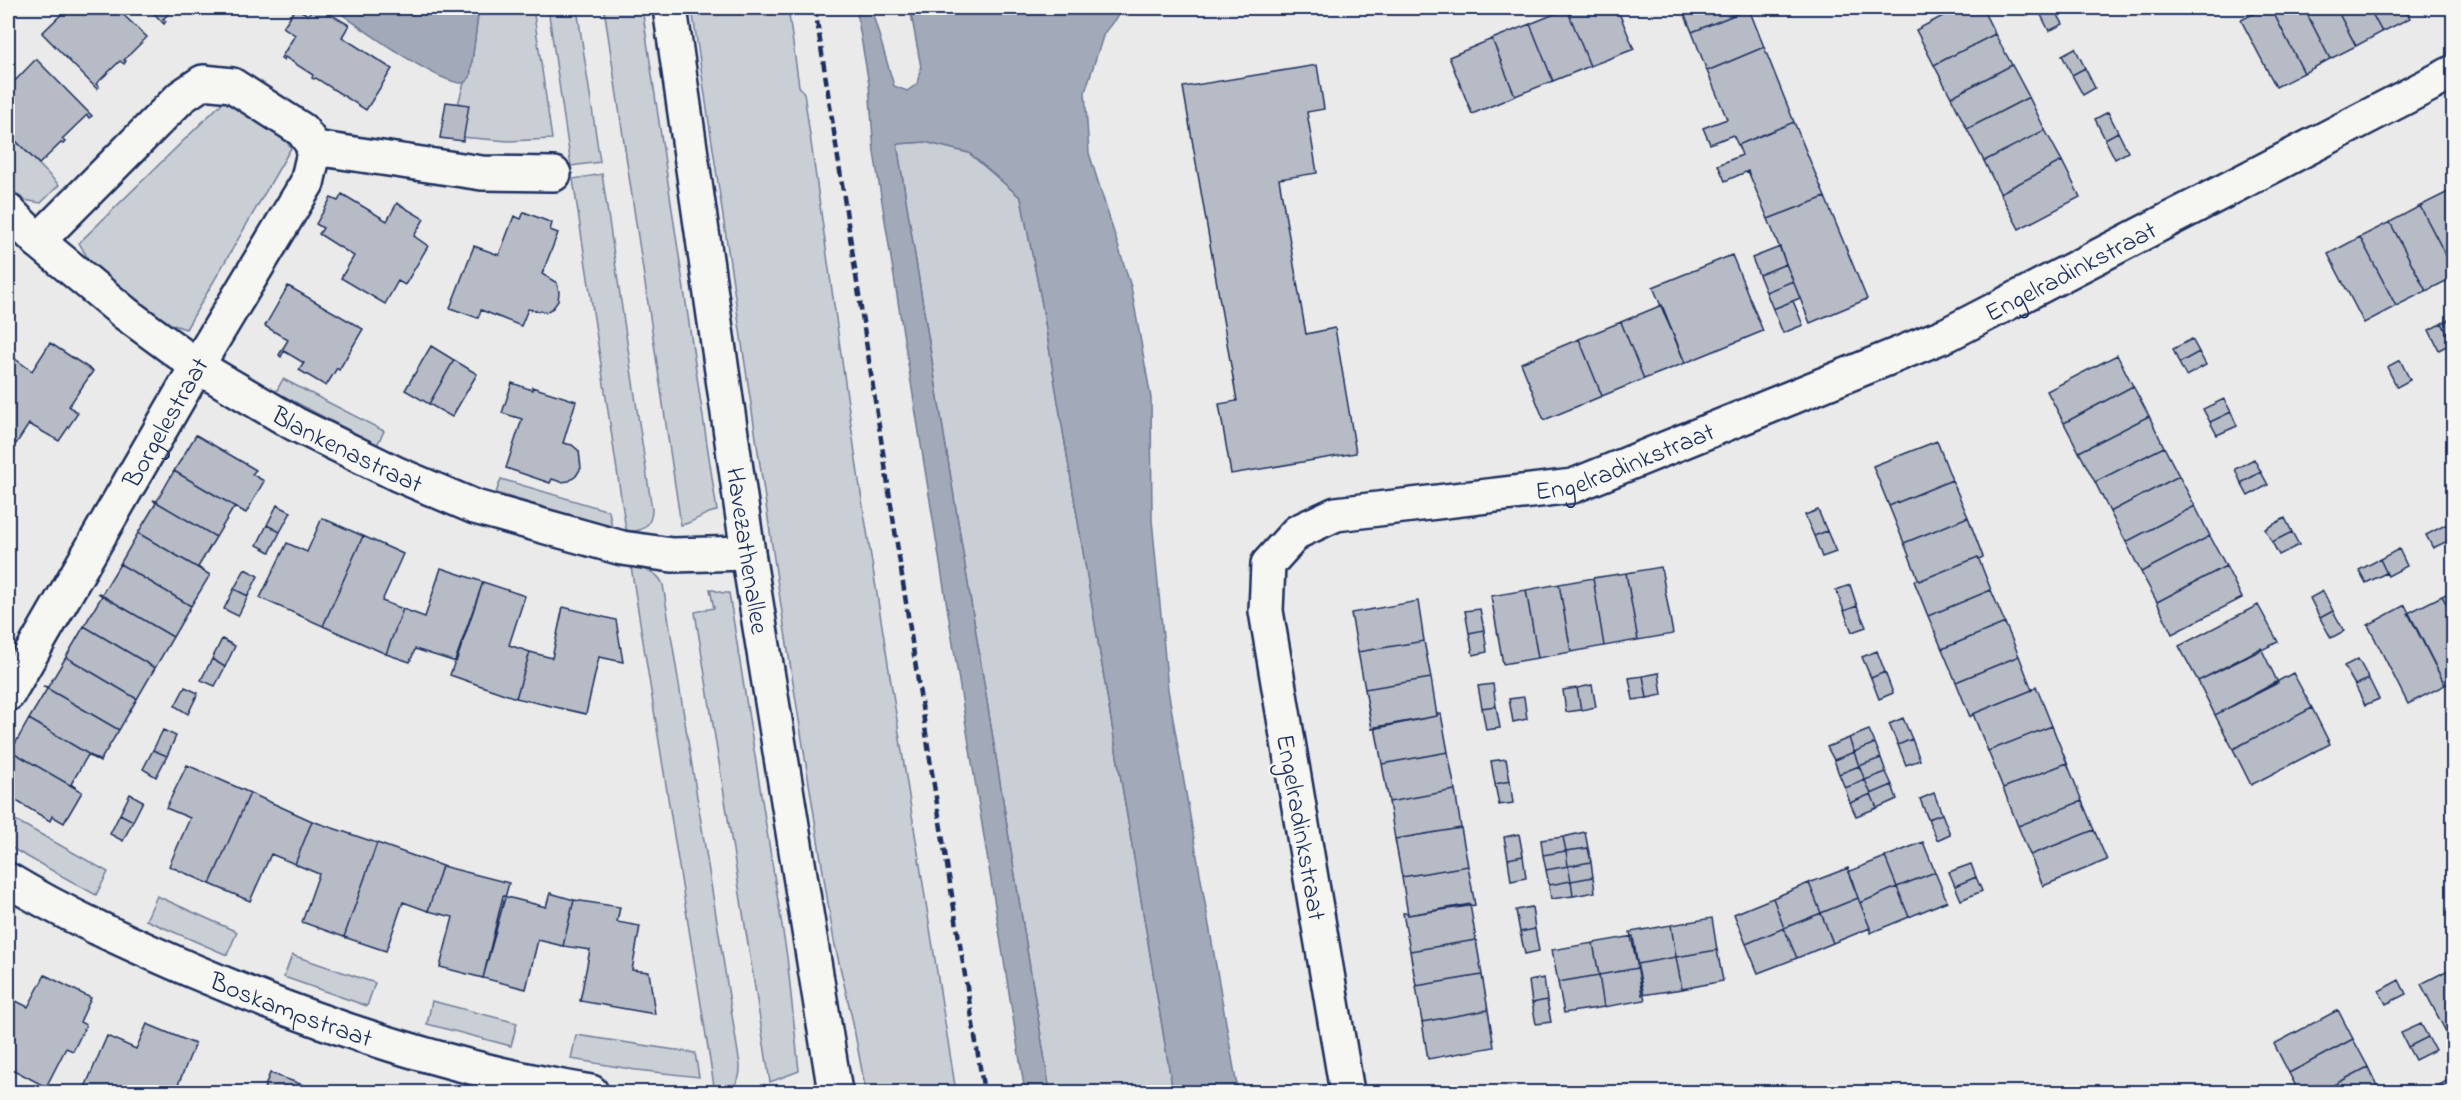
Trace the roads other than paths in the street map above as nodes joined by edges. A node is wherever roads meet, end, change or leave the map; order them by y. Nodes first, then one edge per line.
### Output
1 (670, 8) edge
2 (2454, 72) edge
3 (315, 148) junction
4 (554, 174) dead end
5 (8, 211) edge
6 (38, 241) junction
7 (197, 366) junction
8 (748, 553) junction
9 (8, 694) edge
10 (8, 880) edge
11 (591, 1092) edge
12 (835, 1092) edge
13 (1347, 1092) edge

1 - 8 street, Havezathenallee
2 - 13 street, Engelradinkstraat
3 - 4 street
3 - 6 street
3 - 7 street, Borgelestraat
5 - 6 street, Blankenastraat
6 - 7 street, Blankenastraat
7 - 8 street, Blankenastraat
7 - 9 street, Borgelestraat
8 - 12 street, Havezathenallee
10 - 11 street, Boskampstraat

